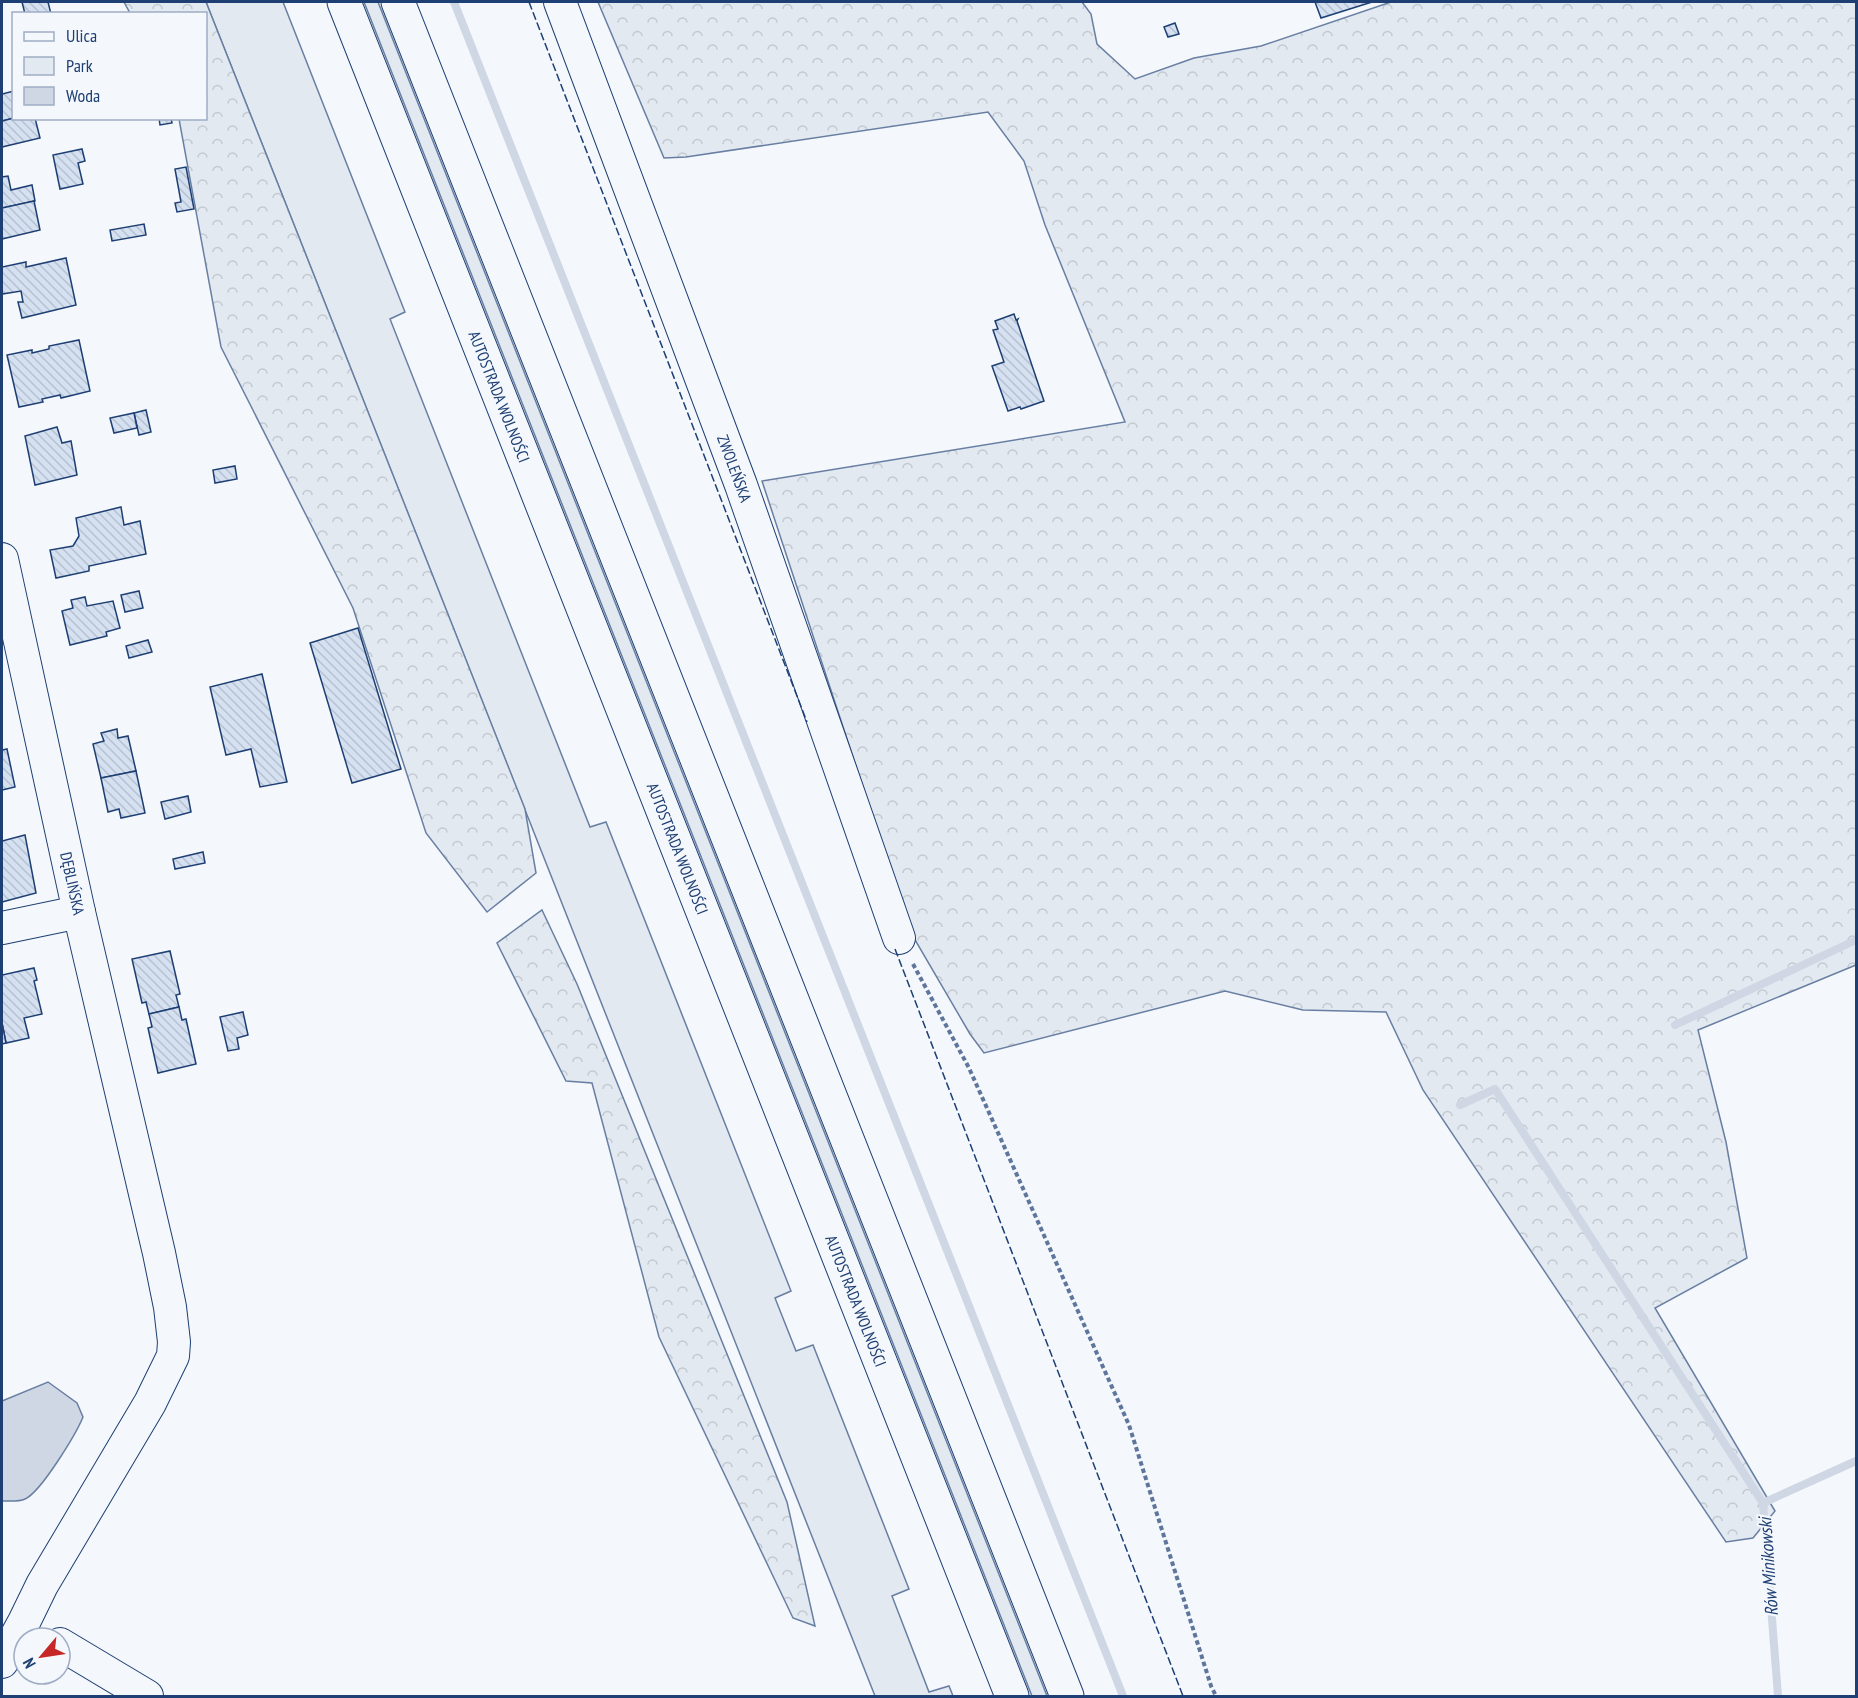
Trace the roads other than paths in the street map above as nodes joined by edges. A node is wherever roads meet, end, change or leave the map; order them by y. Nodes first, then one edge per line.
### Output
1 (344, 2) edge
2 (399, 2) edge
3 (560, 2) edge
4 (2, 559) edge
5 (79, 912) junction
6 (2, 928) edge
7 (899, 938) road end
8 (13, 1615) edge
9 (31, 1626) edge
10 (72, 1651) edge
11 (2, 1662) edge
12 (147, 1696) edge
13 (1012, 1696) edge
14 (1066, 1696) edge

1 - 13 highway, AUTOSTRADA WOLNOŚCI
2 - 14 highway
3 - 7 street, ZWOLEŃSKA
4 - 5 street, DĘBLIŃSKA
5 - 6 street
5 - 8 street, DĘBLIŃSKA
8 - 9 street
8 - 11 street, DĘBLIŃSKA
10 - 12 street

